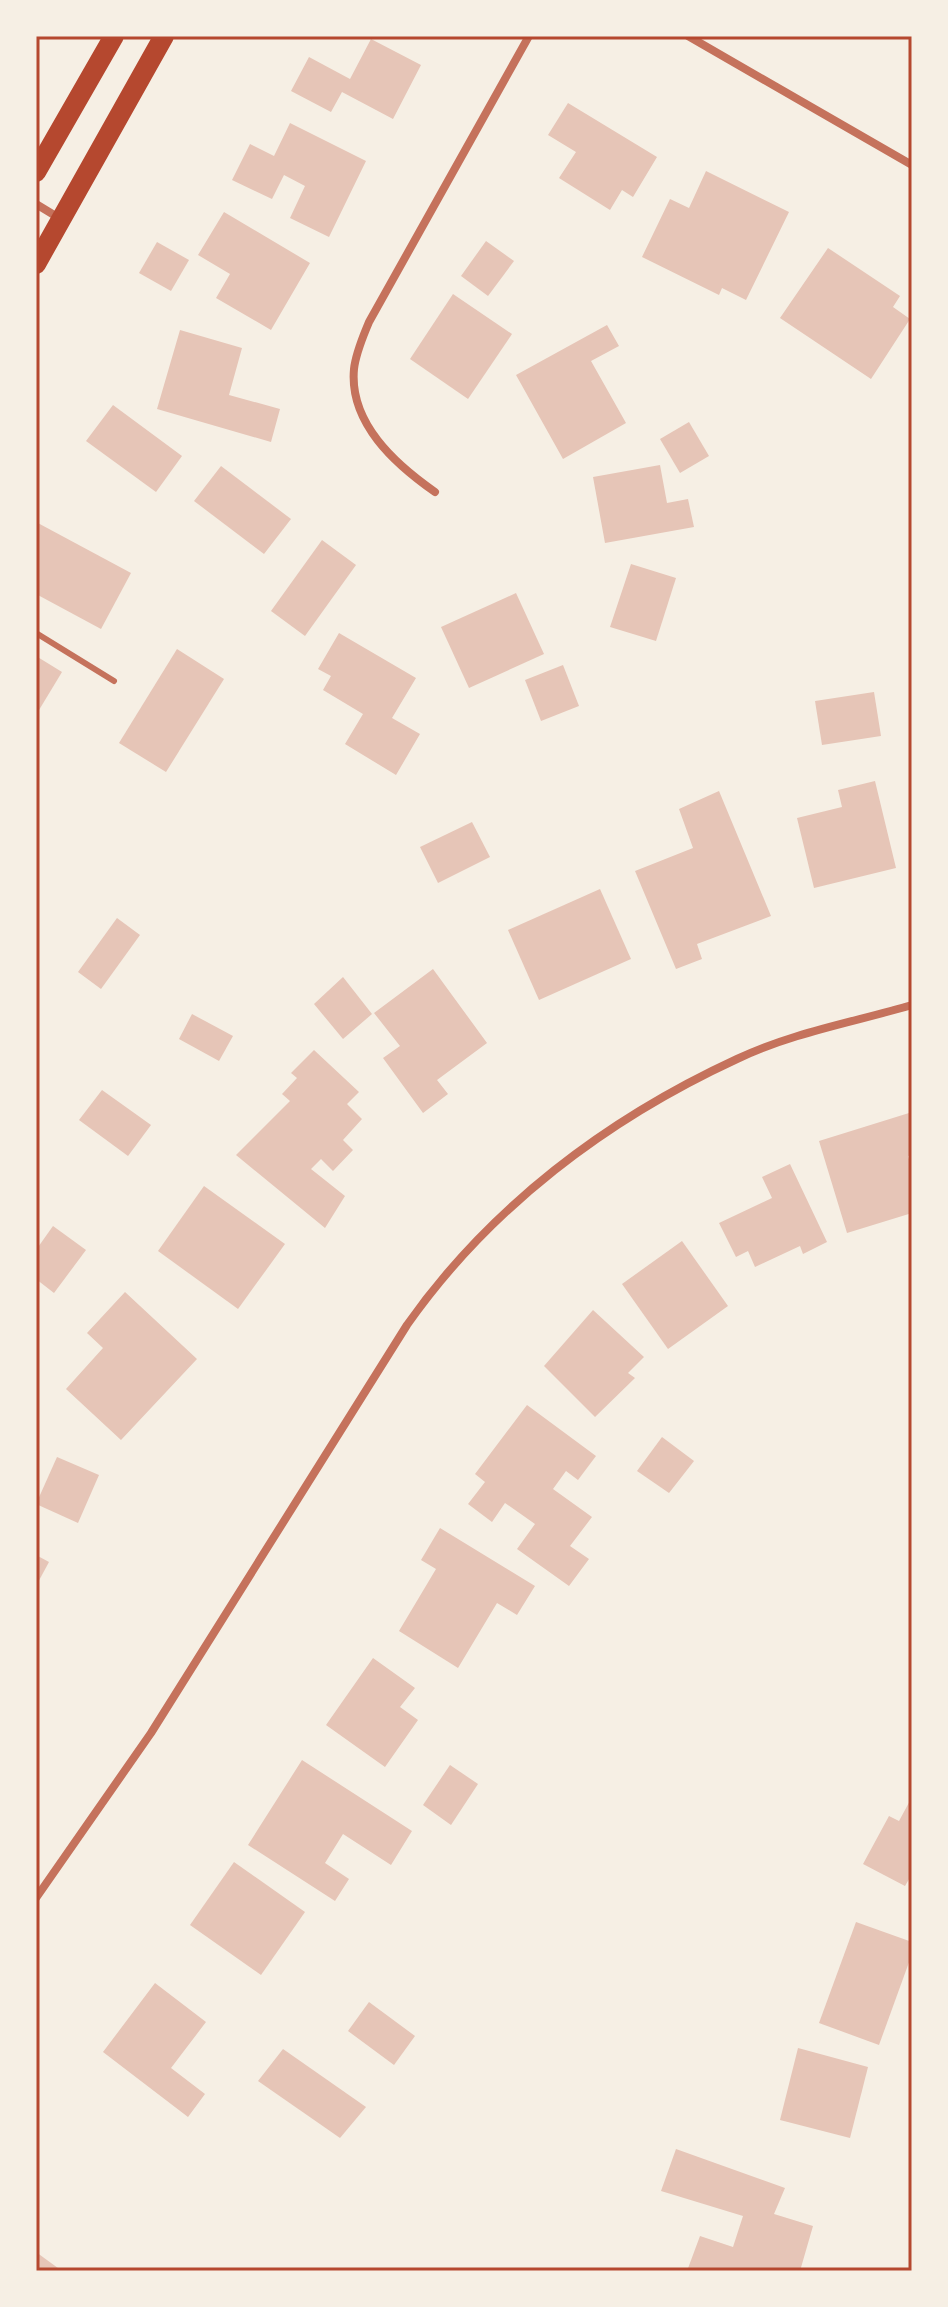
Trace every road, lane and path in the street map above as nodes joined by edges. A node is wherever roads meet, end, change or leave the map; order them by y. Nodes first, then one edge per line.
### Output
1 (114, 36) edge
2 (164, 36) edge
3 (529, 36) edge
4 (688, 36) edge
5 (912, 165) edge
6 (36, 172) edge
7 (36, 204) edge
8 (62, 219) junction
9 (36, 264) edge
10 (435, 492) dead end
11 (36, 633) edge
12 (114, 681) dead end
13 (912, 1005) edge
14 (36, 1898) edge

1 - 6 main road
2 - 8 main road
3 - 10 street
4 - 5 street
7 - 8 street
8 - 9 main road
11 - 12 lane
13 - 14 street

